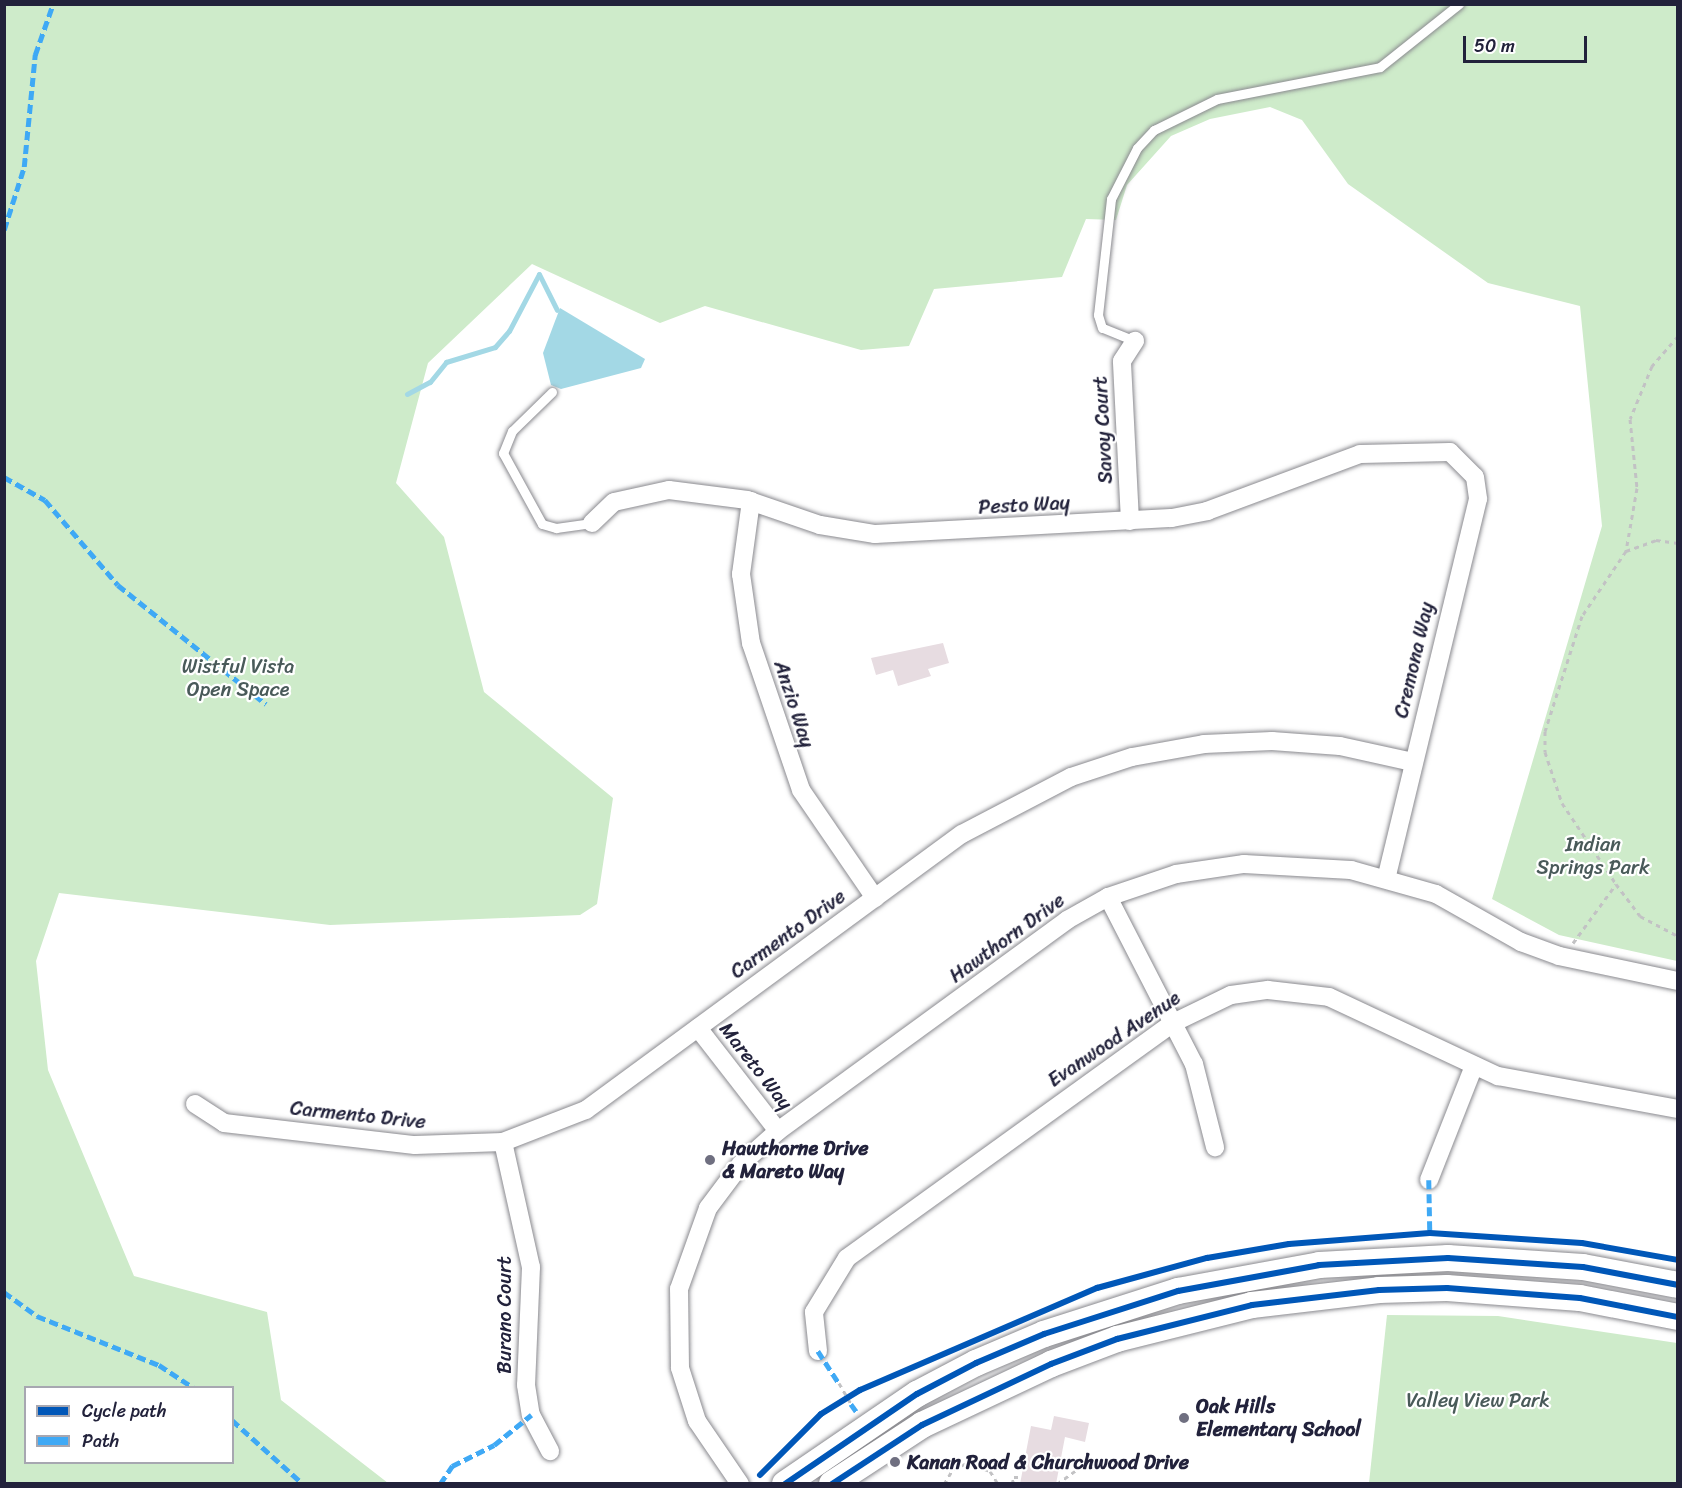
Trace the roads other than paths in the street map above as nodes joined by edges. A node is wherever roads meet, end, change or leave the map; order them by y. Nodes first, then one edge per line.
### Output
1 (1459, 4) edge
2 (1135, 341) joint
3 (552, 392) dead end
4 (1460, 457) joint
5 (751, 501) junction
6 (1130, 521) junction
7 (592, 523) joint
8 (1413, 762) junction
9 (1386, 879) junction
10 (1108, 897) junction
11 (875, 898) junction
12 (1677, 981) edge
13 (1173, 1023) junction
14 (698, 1028) junction
15 (1474, 1066) junction
16 (195, 1104) dead end
17 (1677, 1109) edge
18 (778, 1131) junction
19 (503, 1142) junction
20 (1215, 1147) dead end
21 (1430, 1180) dead end
22 (1677, 1285) edge
23 (1677, 1317) edge
24 (818, 1352) dead end
25 (550, 1451) dead end
26 (740, 1484) edge
27 (785, 1484) edge
28 (832, 1484) edge

1 - 2 lane
2 - 6 street, Savoy Court
3 - 7 lane
4 - 6 street, Pesto Way
4 - 8 street, Cremona Way
5 - 6 street, Pesto Way
5 - 7 street, Pesto Way
5 - 11 street, Anzio Way
8 - 9 street, Cremona Way
8 - 11 street, Carmento Drive
9 - 10 street, Hawthorn Drive
9 - 12 street, Hawthorn Drive
10 - 13 street
10 - 18 street, Hawthorn Drive
11 - 14 street, Carmento Drive
13 - 15 street, Evanwood Avenue
13 - 20 street
13 - 24 street, Evanwood Avenue
14 - 18 street, Mareto Way
14 - 19 street, Carmento Drive
15 - 17 street, Evanwood Avenue
15 - 21 street
16 - 19 street, Carmento Drive
18 - 26 street, Hawthorn Drive
19 - 25 street, Burano Court
22 - 27 main road
23 - 28 main road

